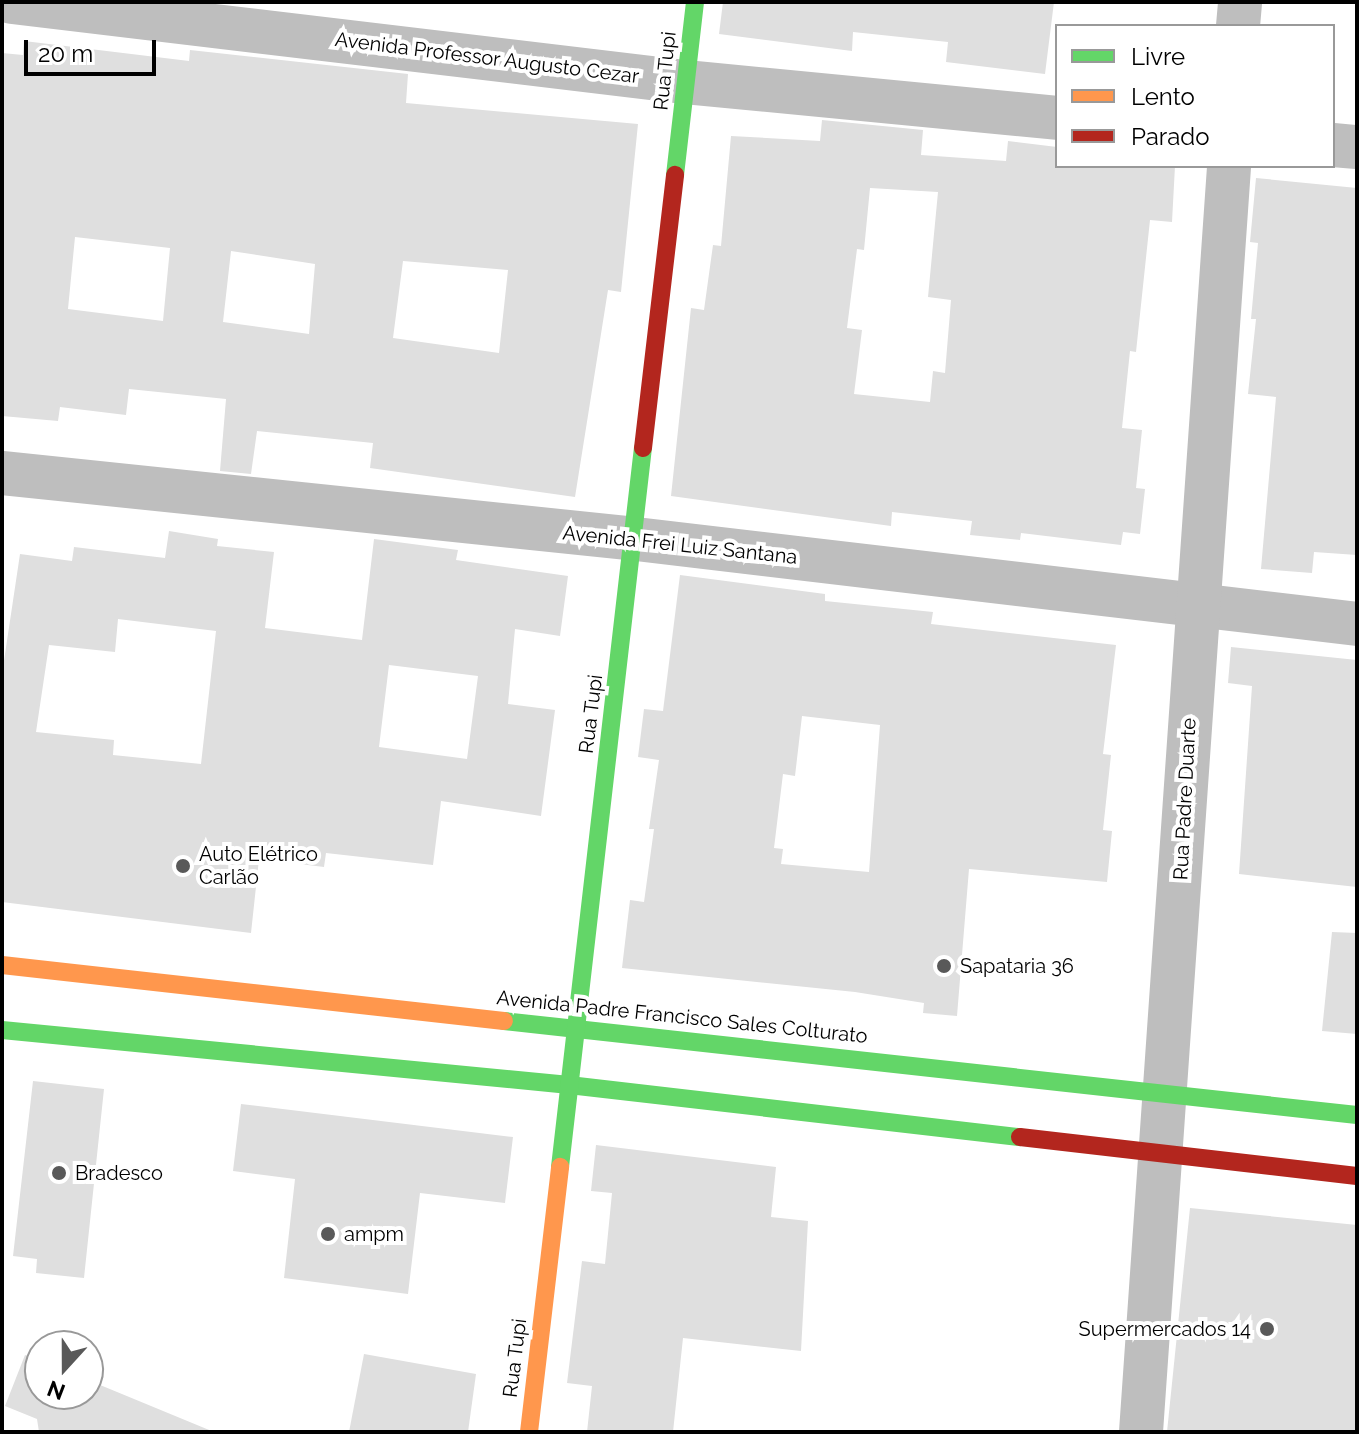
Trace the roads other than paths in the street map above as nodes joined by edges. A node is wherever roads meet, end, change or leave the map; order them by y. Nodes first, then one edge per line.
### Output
1 (12, 2) edge
2 (695, 2) edge
3 (1240, 2) edge
4 (1238, 24) edge
5 (685, 82) junction
6 (1055, 118) edge
7 (1335, 145) edge
8 (1357, 147) edge
9 (1229, 168) edge
10 (2, 473) edge
11 (636, 539) junction
12 (1197, 605) junction
13 (1357, 624) edge
14 (2, 965) edge
15 (574, 1028) junction
16 (2, 1030) edge
17 (569, 1085) junction
18 (1168, 1092) junction
19 (1357, 1115) edge
20 (1164, 1153) junction
21 (1357, 1176) edge
22 (529, 1432) edge
23 (1141, 1432) edge

1 - 5 street, Avenida Professor Augusto Cezar
2 - 5 main road, Rua Tupi
3 - 4 street
5 - 6 street, Avenida Professor Augusto Cezar
5 - 11 main road, Rua Tupi
7 - 8 street
9 - 12 street, Rua Padre Duarte
10 - 11 street, Avenida Frei Luiz Santana
11 - 12 street, Avenida Frei Luiz Santana
11 - 15 main road, Rua Tupi
12 - 13 street, Avenida Frei Luiz Santana
12 - 18 street, Rua Padre Duarte
14 - 15 main road, Avenida Padre Francisco Sales Colturato
15 - 17 main road, Rua Tupi
15 - 18 main road, Avenida Padre Francisco Sales Colturato
16 - 17 main road
17 - 20 main road
17 - 22 main road, Rua Tupi
18 - 19 main road, Avenida Padre Francisco Sales Colturato
18 - 20 street, Rua Padre Duarte
20 - 21 main road
20 - 23 street, Rua Padre Duarte

